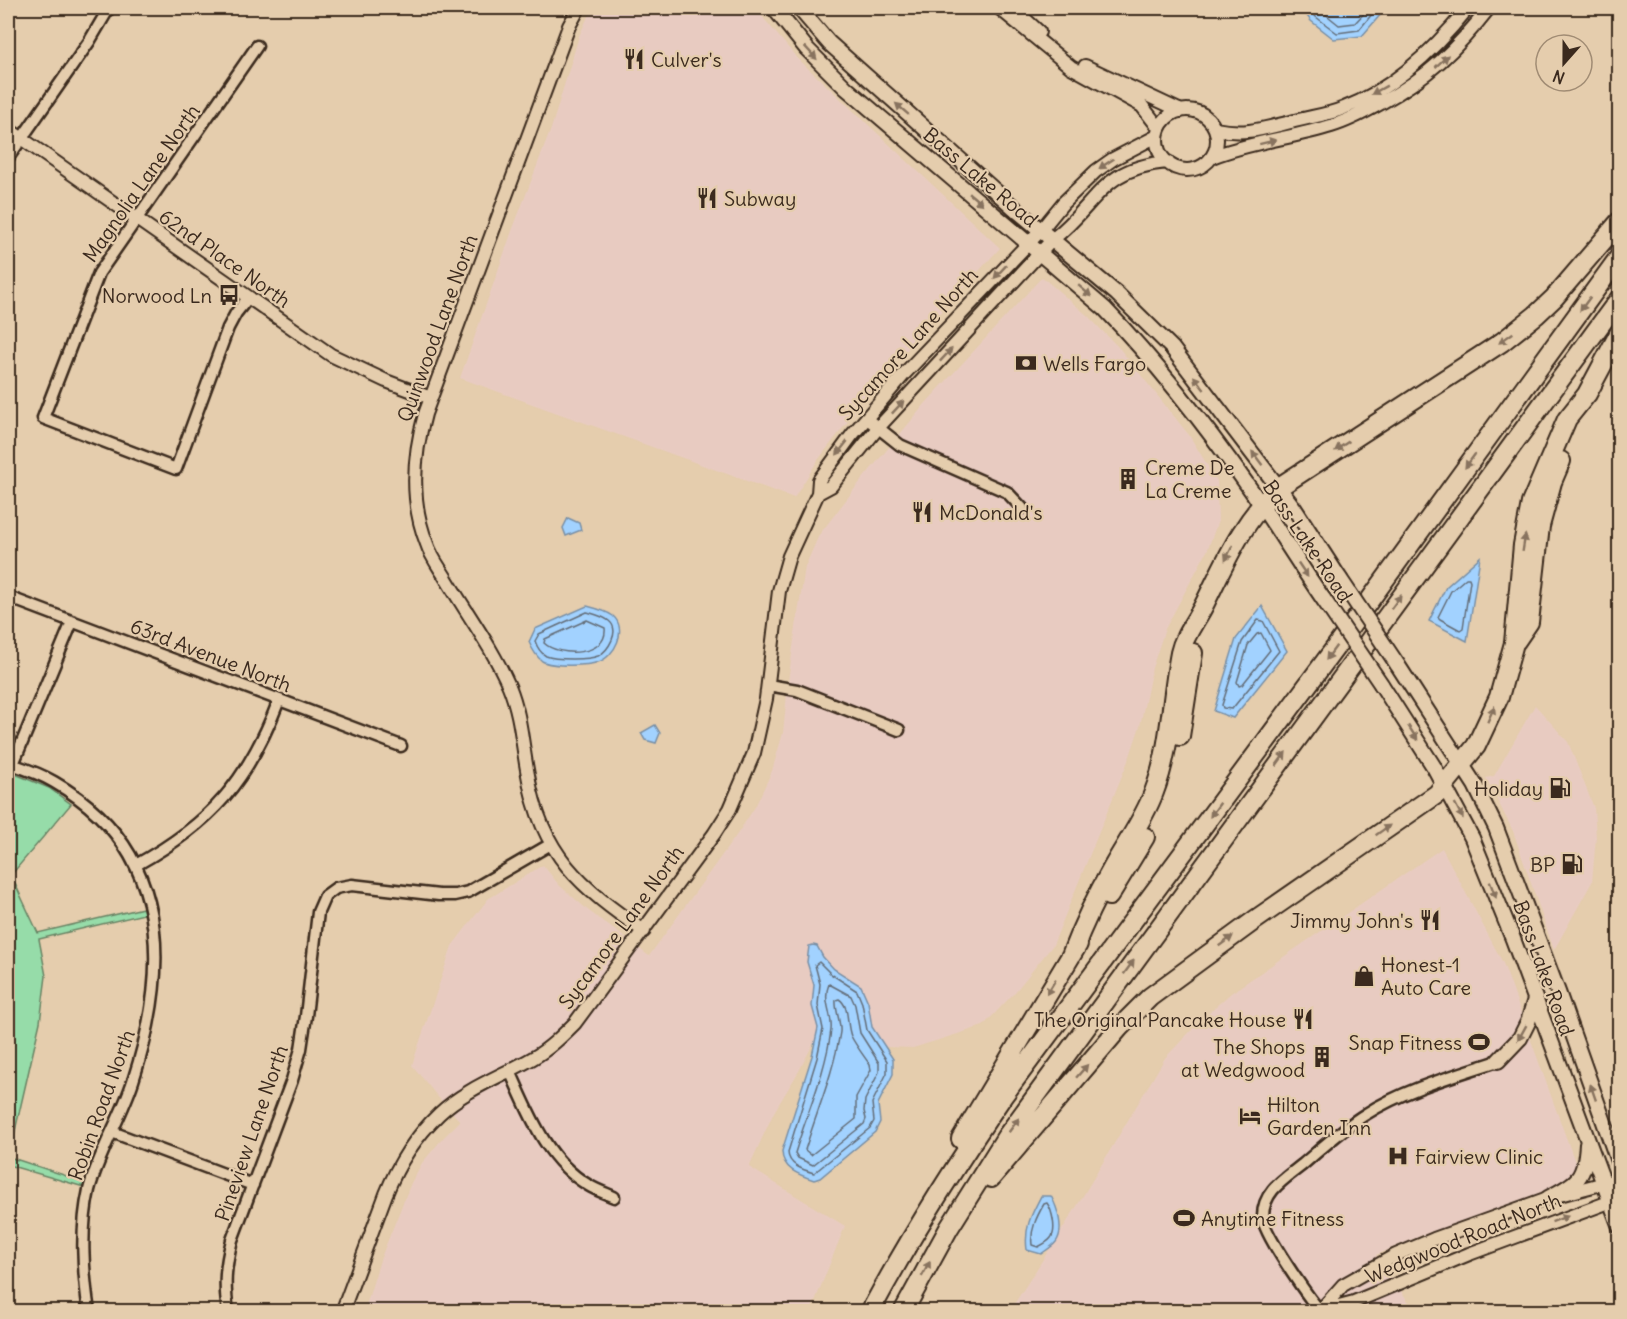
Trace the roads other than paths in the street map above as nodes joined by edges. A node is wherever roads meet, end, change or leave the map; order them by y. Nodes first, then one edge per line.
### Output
1 (109, 8) edge
2 (579, 8) edge
3 (774, 8) edge
4 (799, 8) edge
5 (999, 8) edge
6 (1013, 8) edge
7 (1468, 8) edge
8 (1489, 8) edge
9 (258, 46) dead end
10 (1061, 55) junction
11 (1181, 111) junction
12 (8, 129) edge
13 (1215, 129) junction
14 (1158, 132) junction
15 (21, 139) junction
16 (8, 158) edge
17 (1212, 158) junction
18 (1168, 162) junction
19 (136, 220) junction
20 (1620, 221) edge
21 (1041, 230) junction
22 (1053, 239) junction
23 (1028, 243) junction
24 (1040, 253) junction
25 (1620, 256) edge
26 (248, 298) junction
27 (1620, 298) edge
28 (1620, 332) edge
29 (431, 398) junction
30 (866, 418) junction
31 (877, 429) junction
32 (1279, 487) junction
33 (818, 493) junction
34 (1260, 504) junction
35 (1022, 508) dead end
36 (8, 597) edge
37 (72, 622) junction
38 (768, 685) junction
39 (279, 700) junction
40 (899, 730) dead end
41 (401, 746) dead end
42 (10, 763) edge
43 (1461, 763) junction
44 (1445, 785) junction
45 (550, 844) junction
46 (136, 865) junction
47 (644, 931) junction
48 (1535, 999) junction
49 (1498, 1061) joint
50 (510, 1071) junction
51 (112, 1132) junction
52 (1587, 1139) junction
53 (1620, 1167) edge
54 (1620, 1179) edge
55 (1604, 1184) junction
56 (253, 1185) junction
57 (614, 1197) dead end
58 (1548, 1198) junction
59 (1615, 1200) edge
60 (1620, 1227) edge
61 (949, 1228) junction
62 (89, 1311) edge
63 (228, 1311) edge
64 (342, 1311) edge
65 (870, 1311) edge
66 (903, 1311) edge
67 (1320, 1311) edge

1 - 15 street
2 - 29 street, Quinwood Lane North
3 -> 23 main road, Bass Lake Road
21 -> 4 main road, Bass Lake Road
5 - 10 street
6 - 10 street
7 -> 13 street
17 -> 8 street
9 - 19 street, Magnolia Lane North
10 - 11 street
10 - 14 street
11 - 13 street
11 - 14 street
12 - 15 street, 62nd Place North
13 - 17 street
14 - 18 street
14 -> 21 street, Sycamore Lane North
15 - 16 street
15 - 19 street, 62nd Place North
17 - 18 street
18 - 22 street, Sycamore Lane North
19 - 26 street, 62nd Place North
19 - 26 street, Magnolia Lane North
20 -> 32 highway
21 - 22 main road, Bass Lake Road
21 - 23 street, Sycamore Lane North
22 - 24 street, Sycamore Lane North
32 -> 22 main road, Bass Lake Road
23 - 24 main road, Bass Lake Road
23 -> 30 street, Sycamore Lane North
31 -> 24 street, Sycamore Lane North
24 -> 34 main road, Bass Lake Road
25 -> 65 highway
26 - 29 street, 62nd Place North
61 -> 27 highway
43 -> 28 highway
29 - 45 street, Quinwood Lane North
30 - 31 street
30 -> 33 street, Sycamore Lane North
31 - 33 street, Sycamore Lane North
31 - 35 street
32 - 34 highway
32 - 43 main road, Bass Lake Road, bridge
33 - 38 street, Sycamore Lane North
34 -> 44 main road, Bass Lake Road, bridge
34 -> 65 highway
36 - 37 street, 63rd Avenue North
37 - 39 street, 63rd Avenue North
37 - 42 street
38 - 40 street
38 - 47 street, Sycamore Lane North
39 - 41 street, 63rd Avenue North
39 - 46 street
42 - 46 street, Robin Road North
43 - 44 highway
53 -> 43 main road, Bass Lake Road
44 -> 48 main road, Bass Lake Road
61 -> 44 highway
45 - 47 street, Quinwood Lane North
45 - 56 street, Pineview Lane North
46 - 51 street, Robin Road North
47 - 50 street, Sycamore Lane North
48 -> 49 main road
48 - 52 main road, Bass Lake Road
49 - 67 street
50 - 57 street
50 - 64 street, Sycamore Lane North
51 - 56 street
51 - 62 street, Robin Road North
52 - 55 main road, Bass Lake Road
52 - 58 main road
54 - 55 street, Wedgwood Road North
55 - 58 street, Wedgwood Road North
55 - 59 main road, Bass Lake Road
56 - 63 street, Pineview Lane North
58 - 67 street, Wedgwood Road North
59 - 60 main road, Bass Lake Road
67 -> 59 street, Wedgwood Road North
66 -> 61 highway

